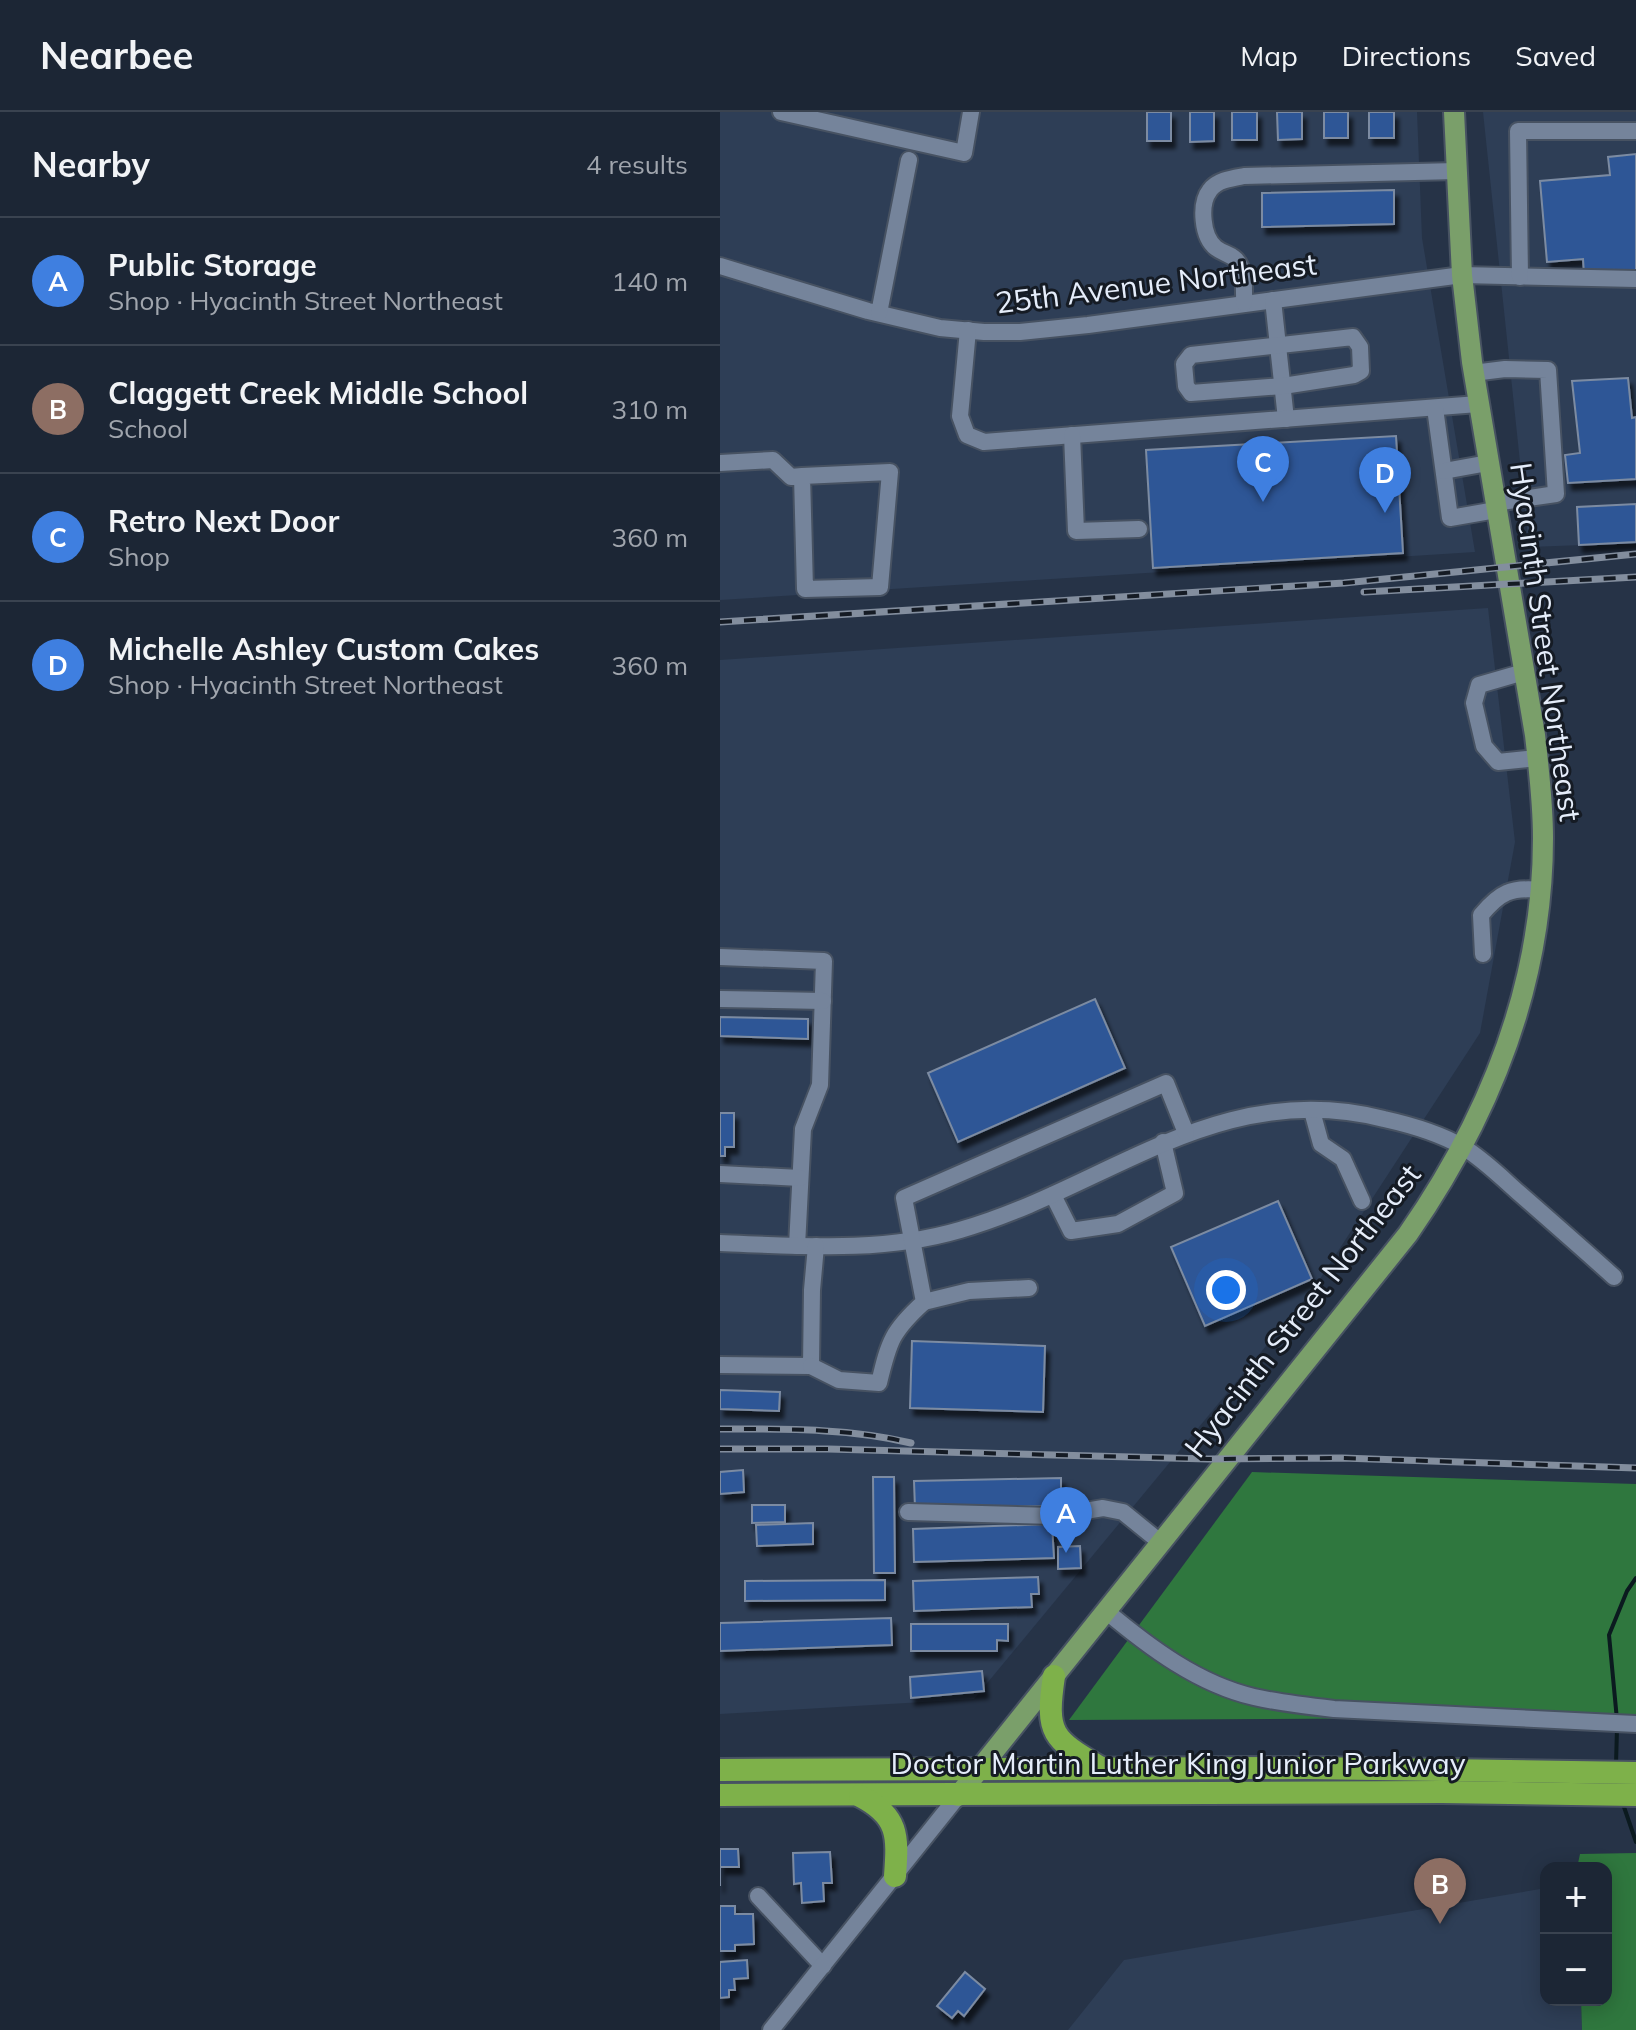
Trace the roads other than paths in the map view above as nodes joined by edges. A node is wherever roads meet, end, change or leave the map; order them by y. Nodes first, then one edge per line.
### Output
1 (781, 112) edge
2 (971, 112) edge
3 (1454, 112) edge
4 (1636, 131) edge
5 (909, 160) dead end
6 (1457, 171) junction
7 (720, 266) edge
8 (1462, 275) junction
9 (1520, 277) junction
10 (1636, 279) edge
11 (1273, 300) junction
12 (1244, 303) junction
13 (879, 313) junction
14 (968, 330) junction
15 (1278, 344) junction
16 (1473, 373) junction
17 (1283, 386) junction
18 (1478, 404) junction
19 (1435, 408) junction
20 (1286, 419) junction
21 (1072, 435) junction
22 (720, 463) edge
23 (1488, 463) junction
24 (1444, 471) junction
25 (802, 476) junction
26 (1496, 507) junction
27 (1139, 529) dead end
28 (1524, 672) junction
29 (1537, 758) junction
30 (1541, 890) junction
31 (1483, 954) dead end
32 (720, 957) edge
33 (720, 999) edge
34 (823, 1001) junction
35 (1312, 1111) junction
36 (1186, 1133) junction
37 (1163, 1142) junction
38 (1463, 1147) junction
39 (720, 1174) edge
40 (800, 1178) junction
41 (1053, 1195) junction
42 (1362, 1201) dead end
43 (913, 1241) junction
44 (720, 1243) edge
45 (797, 1246) junction
46 (816, 1246) junction
47 (1614, 1277) dead end
48 (1029, 1288) dead end
49 (924, 1302) junction
50 (720, 1365) edge
51 (811, 1366) junction
52 (908, 1512) dead end
53 (1160, 1542) junction
54 (1106, 1611) junction
55 (1054, 1676) junction
56 (1636, 1724) edge
57 (1102, 1769) junction
58 (720, 1770) edge
59 (978, 1770) junction
60 (1636, 1773) edge
61 (1573, 1781) junction
62 (720, 1795) edge
63 (859, 1795) junction
64 (1636, 1795) edge
65 (958, 1796) junction
66 (895, 1876) junction
67 (758, 1896) dead end
68 (823, 1966) junction
69 (771, 2030) edge

1 - 2 street
3 - 6 main road, Hyacinth Street Northeast
4 - 9 street
5 - 13 street
6 - 8 main road, Hyacinth Street Northeast
6 - 12 street
7 - 13 street, 25th Avenue Northeast
8 - 9 street, 25th Avenue Northeast
8 - 11 street, 25th Avenue Northeast
8 - 16 main road, Hyacinth Street Northeast
9 - 10 street, 25th Avenue Northeast
11 - 12 street, 25th Avenue Northeast
11 - 15 street
12 - 14 street, 25th Avenue Northeast
13 - 14 street, 25th Avenue Northeast
14 - 21 street
15 - 17 street
15 - 17 street
15 - 17 street
16 - 18 main road, Hyacinth Street Northeast
16 - 26 street
17 - 20 street
18 - 19 street
18 - 23 main road, Hyacinth Street Northeast
19 - 20 street
19 - 24 street
20 - 21 street
21 - 27 street
22 - 25 street
23 - 24 street
23 - 26 main road, Hyacinth Street Northeast
24 - 26 street
25 - 25 street
26 - 28 main road, Hyacinth Street Northeast
28 - 29 main road, Hyacinth Street Northeast
28 - 29 street
29 - 30 main road, Hyacinth Street Northeast
30 - 31 street
30 - 38 main road, Hyacinth Street Northeast
32 - 34 street
33 - 34 street
34 - 40 street
35 - 36 street
35 - 38 street
35 - 42 street
36 - 37 street
36 - 43 street
37 - 41 street
37 - 41 street
38 - 47 street
38 - 53 main road, Hyacinth Street Northeast
39 - 40 street
40 - 45 street
41 - 43 street
43 - 46 street
43 - 49 street
44 - 45 street
45 - 46 street
46 - 51 street
48 - 49 street
49 - 51 street
50 - 51 street
52 - 53 street
53 - 54 main road, Hyacinth Street Northeast
54 - 55 main road, Hyacinth Street Northeast
54 - 56 street
55 - 57 highway
55 - 59 main road, Hyacinth Street Northeast
57 - 59 highway, Doctor Martin Luther King Junior Parkway
57 - 61 highway, Doctor Martin Luther King Junior Parkway
58 - 59 highway, Doctor Martin Luther King Junior Parkway
59 - 65 main road, Hyacinth Street Northeast
60 - 61 highway, Doctor Martin Luther King Junior Parkway
61 - 64 highway, Doctor Martin Luther King Junior Parkway
61 - 65 highway, Doctor Martin Luther King Junior Parkway
62 - 63 highway, Doctor Martin Luther King Junior Parkway
63 - 65 highway, Doctor Martin Luther King Junior Parkway
63 - 66 highway
65 - 66 street
66 - 68 street
67 - 68 street
68 - 69 street

